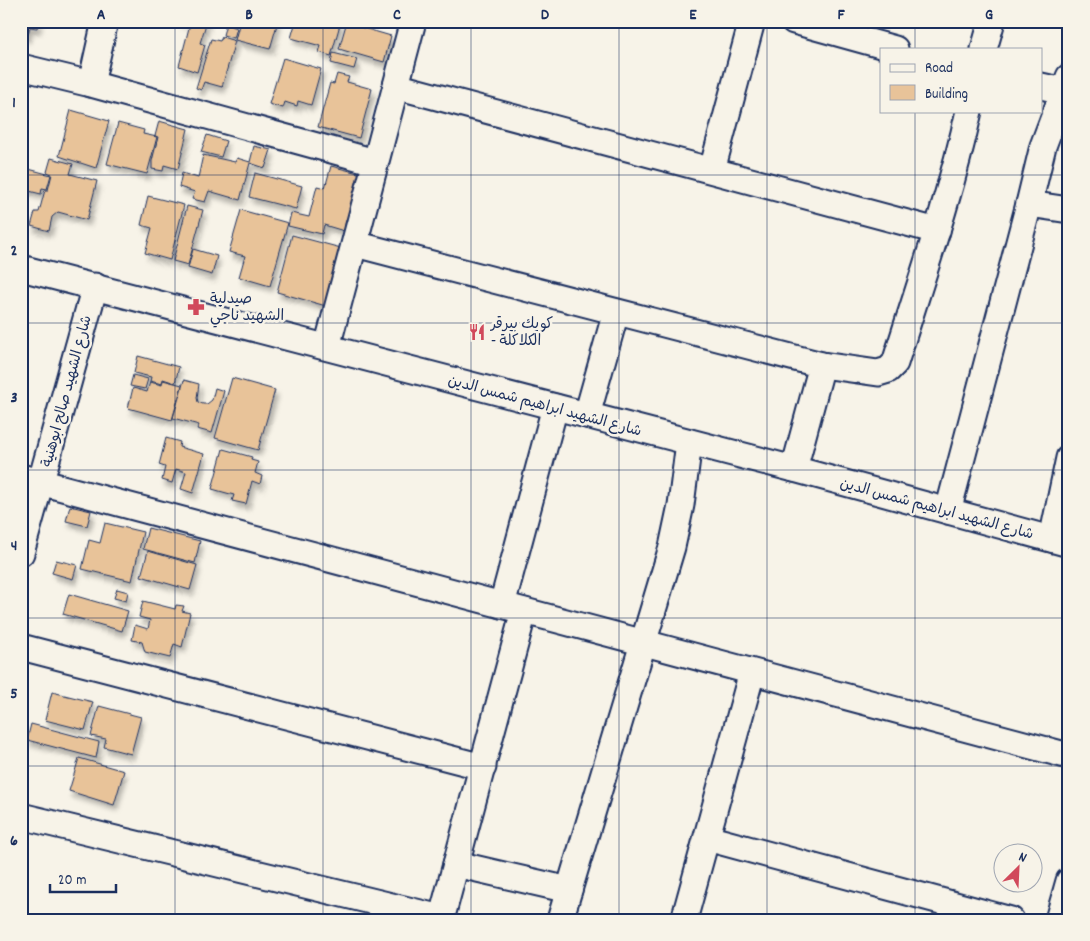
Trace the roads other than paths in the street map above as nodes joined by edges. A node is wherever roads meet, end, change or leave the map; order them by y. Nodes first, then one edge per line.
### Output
1 (106, 21) edge
2 (413, 21) edge
3 (752, 21) edge
4 (794, 21) edge
5 (992, 21) edge
6 (891, 48) edge
7 (984, 48) edge
8 (21, 67) edge
9 (91, 84) junction
10 (1058, 85) edge
11 (396, 86) junction
12 (969, 112) edge
13 (376, 162) junction
14 (712, 170) junction
15 (1029, 204) junction
16 (1069, 210) edge
17 (937, 232) junction
18 (355, 244) junction
19 (21, 268) edge
20 (95, 286) junction
21 (616, 312) junction
22 (326, 347) junction
23 (822, 365) junction
24 (555, 407) junction
25 (587, 415) junction
26 (689, 442) junction
27 (1069, 458) edge
28 (794, 469) junction
29 (31, 480) edge
30 (948, 511) junction
31 (1060, 541) edge
32 (21, 554) edge
33 (513, 608) junction
34 (644, 642) junction
35 (21, 647) edge
36 (752, 672) junction
37 (1069, 756) edge
38 (483, 767) junction
39 (21, 816) edge
40 (707, 838) junction
41 (456, 864) junction
42 (1069, 881) edge
43 (568, 890) junction
44 (441, 919) edge
45 (560, 920) edge
46 (684, 920) edge
47 (1011, 920) edge
48 (1058, 920) edge

1 - 9 street
2 - 11 street
3 - 14 street
4 - 6 street
5 - 7 street
8 - 9 street
9 - 13 street
10 - 15 street
11 - 13 street
11 - 14 street
12 - 17 street
13 - 18 street
14 - 17 street
15 - 16 street
15 - 30 street
17 - 23 street
18 - 21 street
18 - 22 street
19 - 20 street, شارع الشهيد ابراهيم شمس الدين
20 - 22 street, شارع الشهيد ابراهيم شمس الدين
20 - 29 street, شارع الشهيد صالح ابوهنية
21 - 23 street
21 - 25 street
22 - 24 street, شارع الشهيد ابراهيم شمس الدين
23 - 28 street
24 - 25 street, شارع الشهيد ابراهيم شمس الدين
24 - 33 street
25 - 26 street, شارع الشهيد ابراهيم شمس الدين
26 - 28 street, شارع الشهيد ابراهيم شمس الدين
26 - 34 street
27 - 31 street
28 - 30 street, شارع الشهيد ابراهيم شمس الدين
29 - 32 street, شارع الشهيد صالح ابوهنية
29 - 33 street
30 - 31 street, شارع الشهيد ابراهيم شمس الدين
33 - 34 street
33 - 38 street
34 - 36 street
34 - 43 street
35 - 38 street
36 - 37 street
36 - 40 street
38 - 41 street
39 - 44 street
40 - 46 street
40 - 47 street
41 - 43 street
41 - 44 street
42 - 48 street
43 - 45 street

